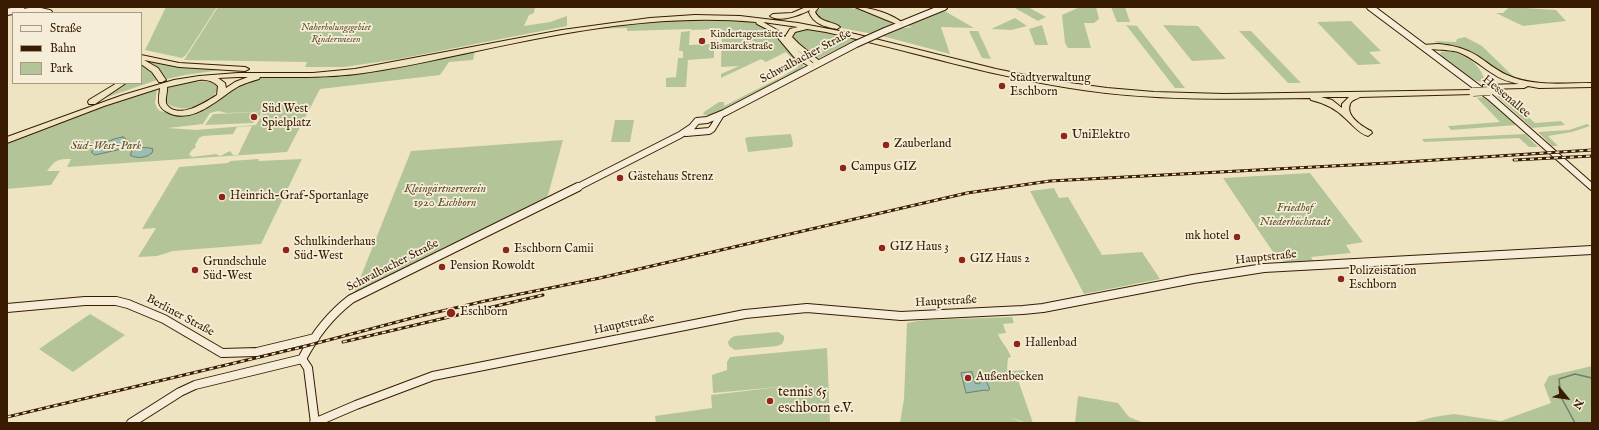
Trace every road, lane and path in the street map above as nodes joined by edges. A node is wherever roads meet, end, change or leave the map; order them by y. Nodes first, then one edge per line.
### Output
1 (29, 7) edge
2 (39, 7) edge
3 (812, 7) edge
4 (816, 7) edge
5 (858, 7) edge
6 (944, 7) edge
7 (1370, 7) edge
8 (7, 12) edge
9 (23, 12) edge
10 (45, 12) edge
11 (52, 12) edge
12 (756, 16) junction
13 (736, 18) junction
14 (902, 24) junction
15 (827, 30) junction
16 (854, 32) junction
17 (1425, 49) junction
18 (142, 57) edge
19 (142, 62) edge
20 (815, 64) junction
21 (262, 71) junction
22 (277, 75) junction
23 (194, 79) junction
24 (121, 84) edge
25 (1592, 85) edge
26 (1545, 86) junction
27 (1486, 88) junction
28 (1471, 89) junction
29 (1592, 89) edge
30 (1364, 94) junction
31 (1291, 96) junction
32 (218, 98) junction
33 (80, 108) junction
34 (1348, 116) junction
35 (710, 122) junction
36 (694, 129) junction
37 (1368, 133) dead end
38 (7, 136) edge
39 (7, 140) edge
40 (1592, 188) edge
41 (1592, 250) edge
42 (7, 308) edge
43 (315, 338) junction
44 (302, 359) junction
45 (131, 423) edge
46 (314, 423) edge

1 - 8 street
2 - 11 street
3 - 12 highway
4 - 16 highway
5 - 14 highway
6 - 14 street, Schwalbacher Straße
7 - 17 street, Hessenallee
9 - 10 street
12 - 16 highway
12 - 21 highway
13 - 15 highway
13 - 20 highway
13 - 22 highway
14 - 20 street, Schwalbacher Straße, bridge
15 - 20 highway
15 - 31 highway
16 - 28 highway
17 - 26 highway
17 - 27 highway
17 - 40 street, Hessenallee
18 - 21 highway
19 - 32 highway
20 - 35 street, Schwalbacher Straße
21 - 33 highway
22 - 23 highway
22 - 32 highway
23 - 32 highway
23 - 39 highway
24 - 33 highway
25 - 26 highway
26 - 27 highway
27 - 28 highway, bridge
27 - 29 highway
28 - 30 highway
30 - 31 highway
30 - 34 highway
31 - 34 highway
33 - 38 highway
34 - 37 highway
35 - 36 street, Schwalbacher Straße
35 - 36 street, Schwalbacher Straße
36 - 43 street, Schwalbacher Straße
41 - 46 street, Hauptstraße
42 - 43 street, Berliner Straße
43 - 44 street, Schwalbacher Straße
44 - 45 street
44 - 46 street

